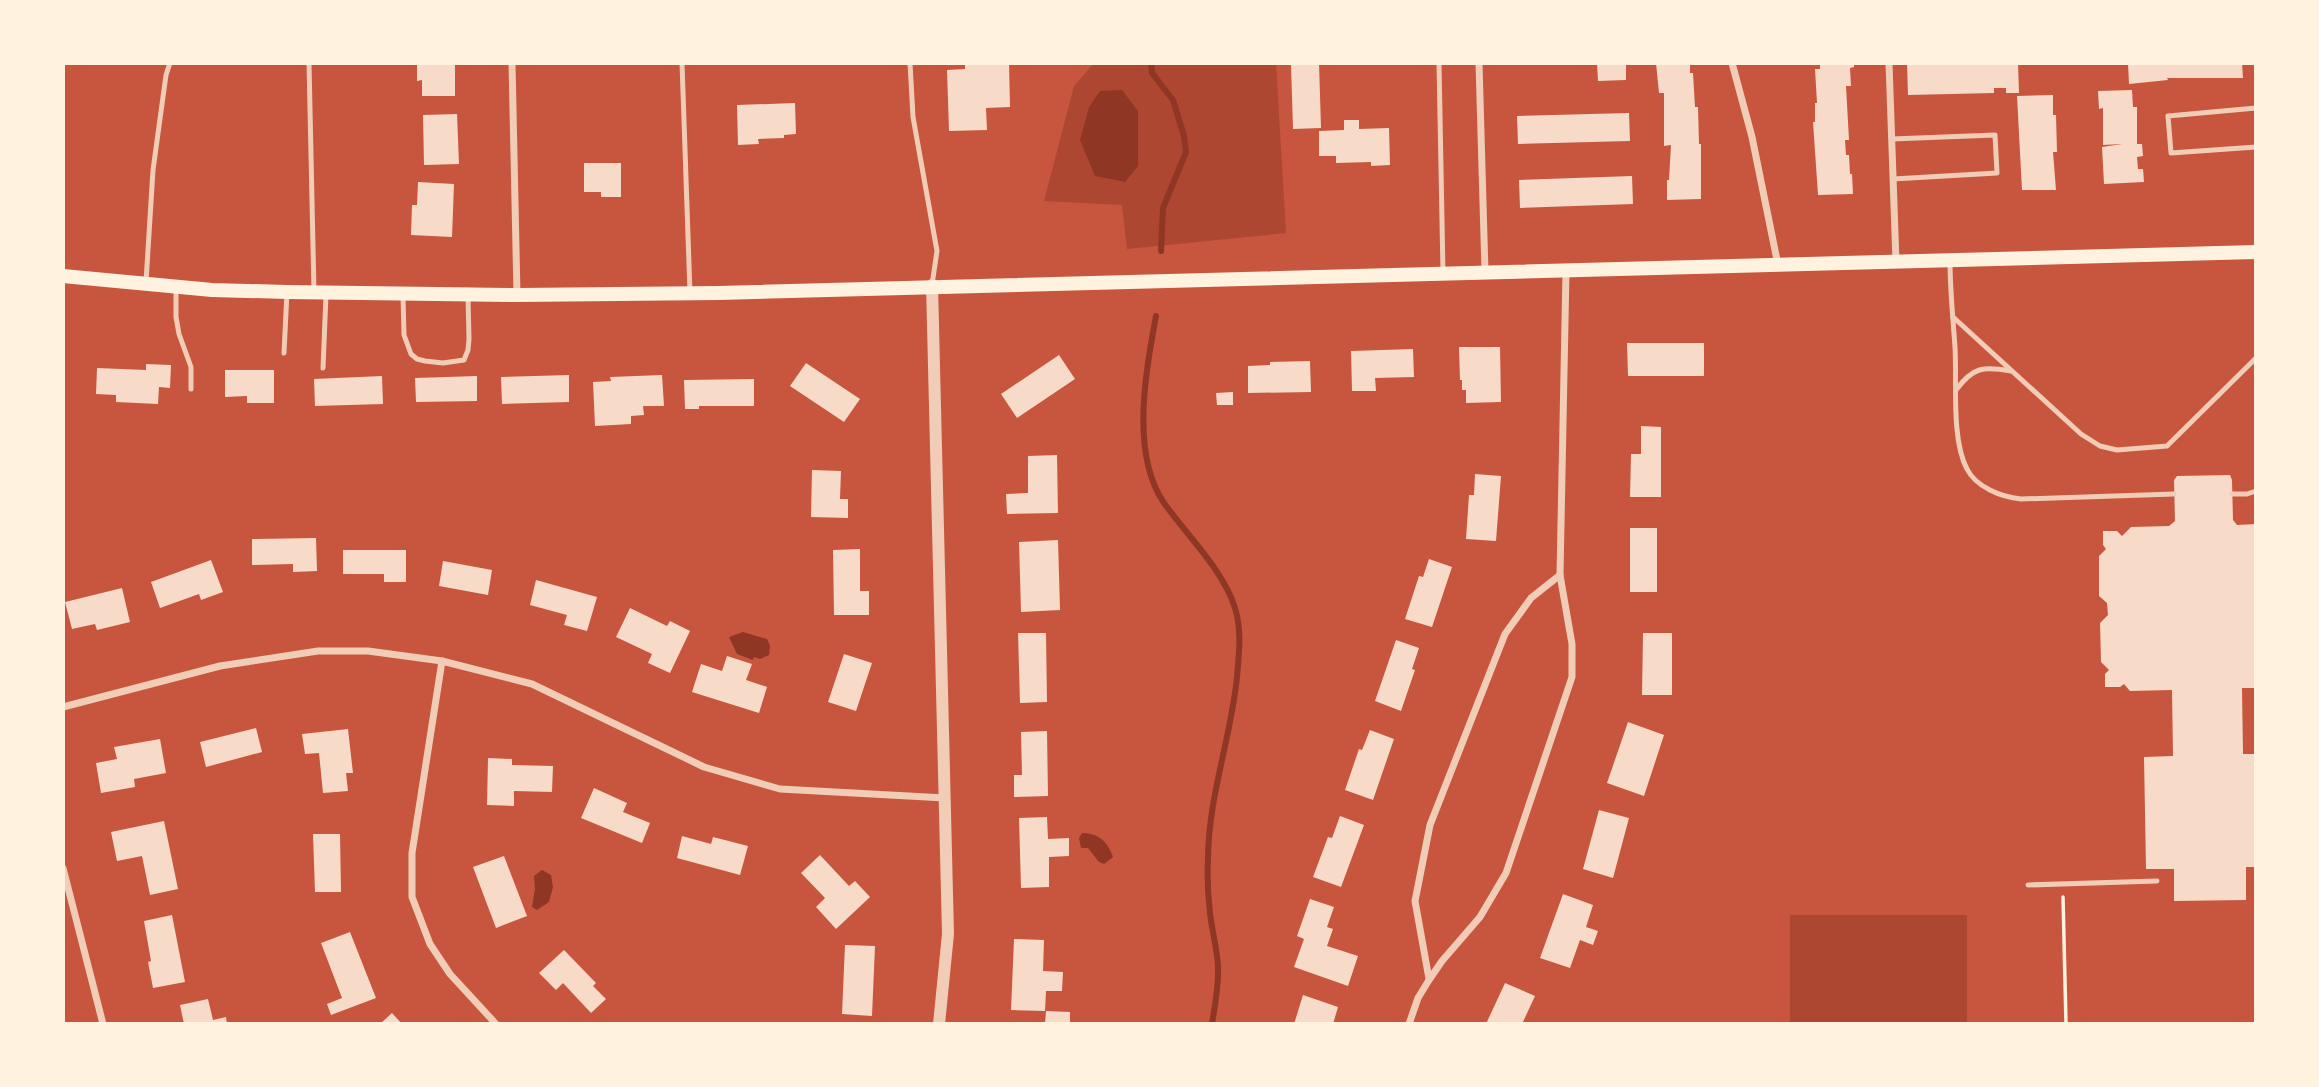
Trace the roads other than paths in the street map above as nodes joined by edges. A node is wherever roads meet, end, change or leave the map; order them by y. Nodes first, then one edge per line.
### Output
1 (170, 63) edge
2 (309, 63) edge
3 (512, 63) edge
4 (682, 63) edge
5 (911, 63) edge
6 (1439, 63) edge
7 (1479, 63) edge
8 (1732, 63) edge
9 (1889, 63) edge
10 (2256, 108) edge
11 (1892, 139) junction
12 (2256, 147) edge
13 (1893, 179) junction
14 (2256, 252) edge
15 (1950, 261) junction
16 (1896, 263) junction
17 (1779, 266) junction
18 (1566, 271) junction
19 (1485, 272) junction
20 (1443, 273) junction
21 (63, 276) edge
22 (146, 284) junction
23 (932, 285) junction
24 (176, 286) junction
25 (287, 292) junction
26 (320, 292) junction
27 (403, 293) junction
28 (690, 293) junction
29 (468, 294) junction
30 (517, 295) junction
31 (1953, 317) junction
32 (284, 353) dead end
33 (2256, 358) edge
34 (323, 368) dead end
35 (2012, 371) junction
36 (191, 389) dead end
37 (1956, 390) junction
38 (2256, 491) edge
39 (2174, 494) dead end
40 (2232, 494) dead end
41 (1560, 575) junction
42 (442, 661) junction
43 (63, 707) edge
44 (946, 798) junction
45 (63, 868) edge
46 (2157, 881) dead end
47 (2028, 885) dead end
48 (1429, 980) junction
49 (103, 1024) edge
50 (496, 1024) edge
51 (939, 1024) edge
52 (1409, 1024) edge

1 - 22 lane
2 - 26 lane
3 - 30 street
4 - 28 lane
5 - 23 lane
6 - 20 lane
7 - 19 street
8 - 17 street
9 - 11 street
10 - 12 lane
11 - 13 street
11 - 13 lane
13 - 16 street
14 - 15 main road
15 - 16 main road
15 - 31 lane
16 - 17 main road
17 - 18 main road
18 - 19 main road
18 - 41 street
19 - 20 main road
20 - 23 main road
21 - 22 main road
22 - 24 main road
23 - 28 main road
23 - 44 street
24 - 25 main road
24 - 36 lane
25 - 26 main road
25 - 32 lane
26 - 27 main road
26 - 34 lane
27 - 29 main road
27 - 29 lane
28 - 30 main road
29 - 30 main road
31 - 35 lane
31 - 37 lane
33 - 35 lane
35 - 37 lane
37 - 39 lane
38 - 40 lane
41 - 48 street
41 - 48 street
42 - 43 street
42 - 44 street
42 - 50 street
44 - 51 street
45 - 49 street
46 - 47 lane
48 - 52 street

